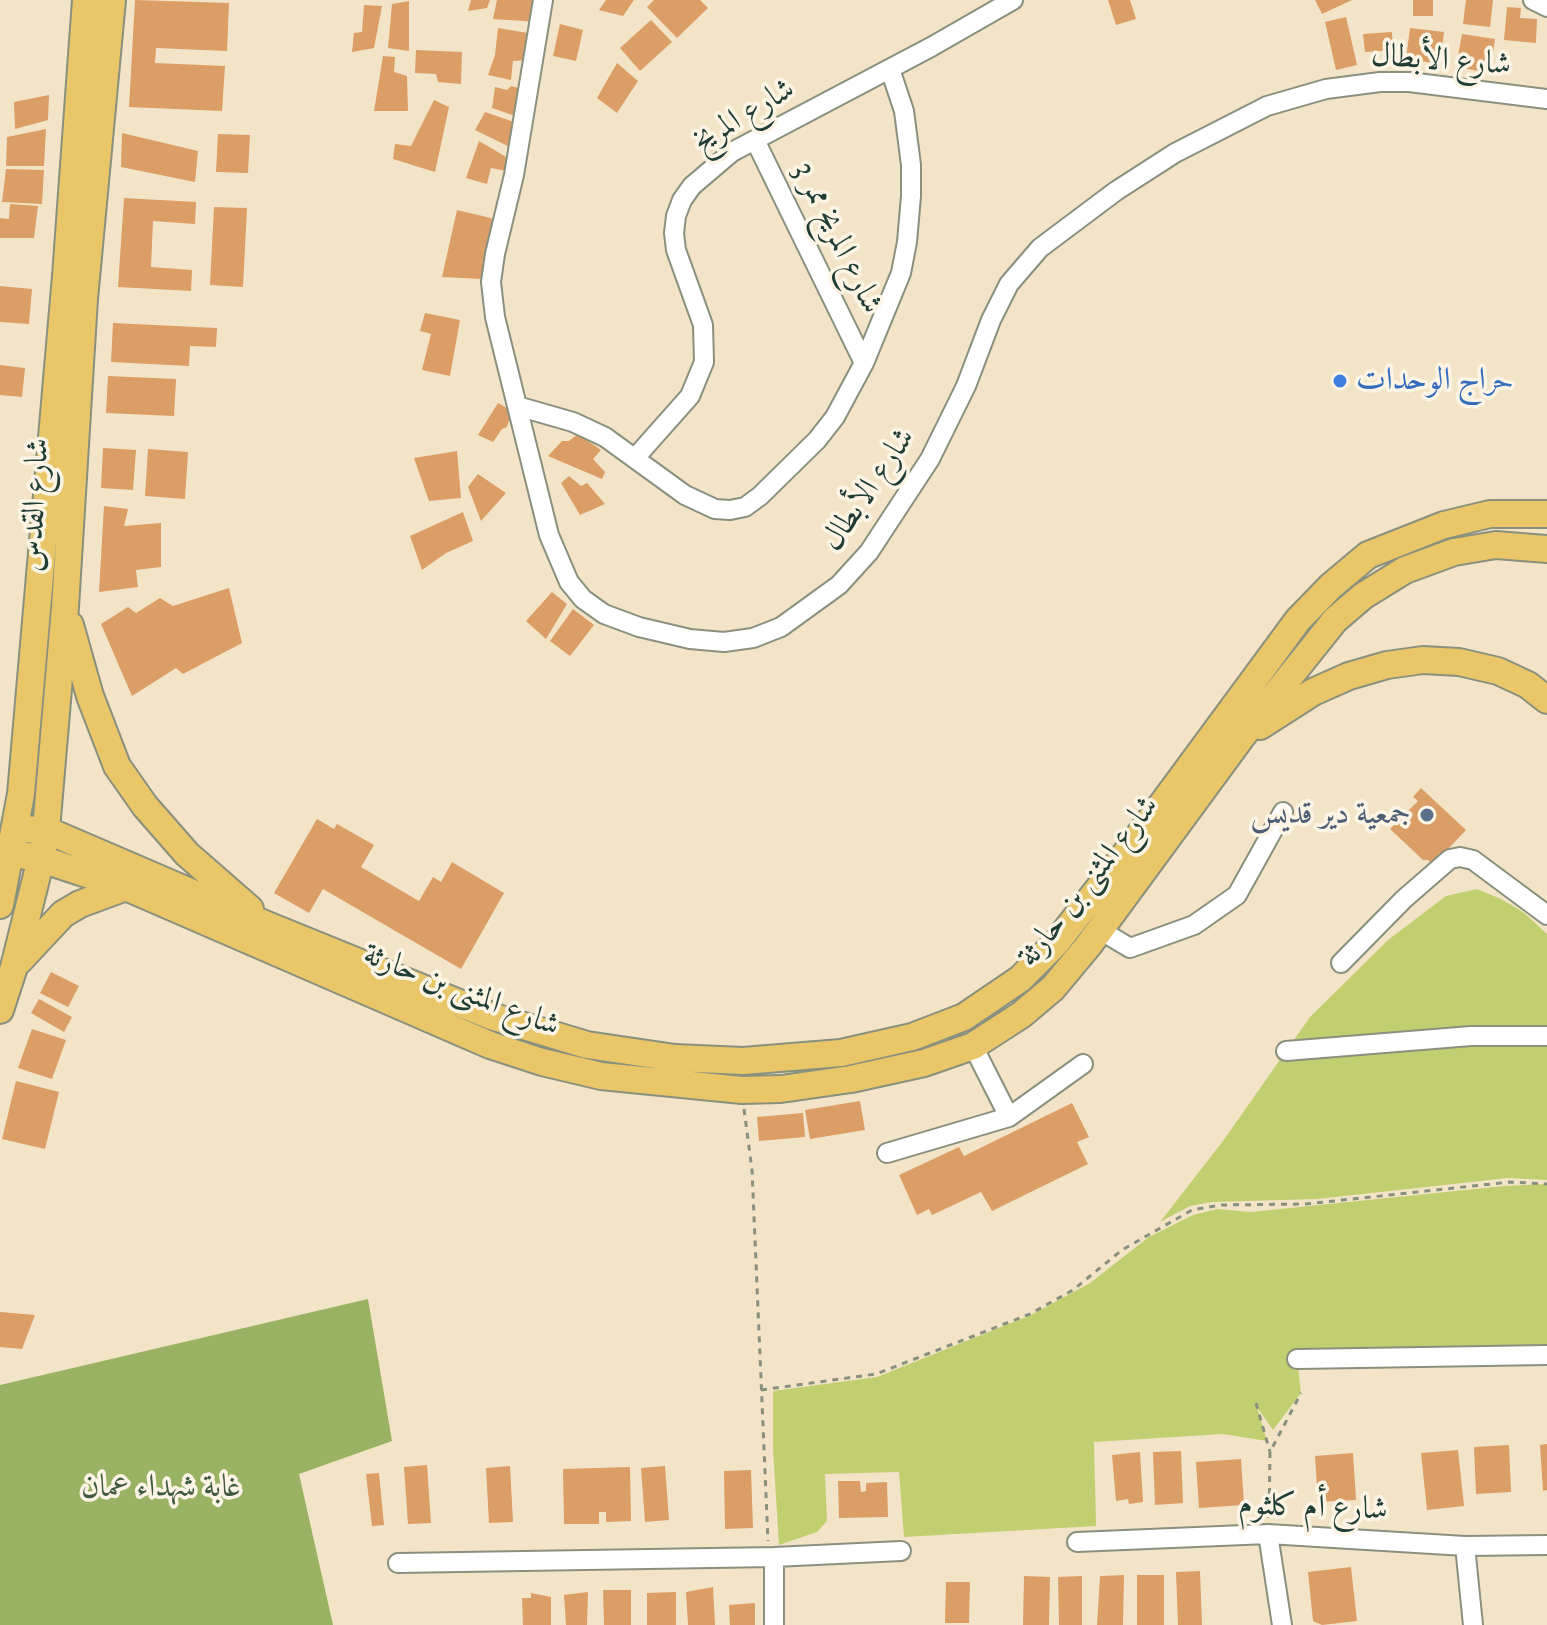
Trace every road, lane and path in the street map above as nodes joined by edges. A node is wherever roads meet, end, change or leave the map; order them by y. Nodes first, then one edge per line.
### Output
1 (86, 0) edge
2 (112, 0) edge
3 (543, 0) edge
4 (1013, 0) edge
5 (1533, 0) edge
6 (1547, 7) edge
7 (890, 69) junction
8 (1547, 99) edge
9 (755, 140) junction
10 (864, 363) junction
11 (517, 406) junction
12 (635, 458) junction
13 (1547, 514) edge
14 (1547, 549) edge
15 (65, 607) junction
16 (1547, 700) edge
17 (1240, 739) junction
18 (1283, 812) dead end
19 (46, 830) junction
20 (13, 841) junction
21 (41, 859) junction
22 (126, 887) junction
23 (0, 905) edge
24 (1547, 915) edge
25 (267, 925) junction
26 (1100, 930) junction
27 (1341, 963) dead end
28 (14, 967) junction
29 (0, 1010) edge
30 (1547, 1036) edge
31 (973, 1046) junction
32 (1286, 1051) dead end
33 (1083, 1064) dead end
34 (742, 1090) junction
35 (1009, 1117) junction
36 (887, 1153) dead end
37 (1547, 1184) edge
38 (1547, 1355) edge
39 (1297, 1359) dead end
40 (761, 1390) junction
41 (1301, 1393) dead end
42 (1256, 1403) dead end
43 (1270, 1452) junction
44 (1268, 1534) junction
45 (1077, 1542) dead end
46 (1547, 1545) edge
47 (1465, 1546) junction
48 (901, 1551) dead end
49 (771, 1557) junction
50 (398, 1563) dead end
51 (774, 1625) edge
52 (1282, 1625) edge
53 (1473, 1625) edge

1 - 20 highway, شارع القدس
2 - 15 highway, شارع القدس
3 - 11 street, شارع الأبطال
4 - 7 street, شارع المريخ
5 - 6 street
7 - 9 street, شارع المريخ
7 - 10 street
8 - 11 street, شارع الأبطال
9 - 10 street, شارع المريخ ممر 3
9 - 12 street, شارع المريخ
10 - 12 street
11 - 12 street
13 - 25 highway, شارع المثنى بن حارثة
14 - 17 highway, شارع المثنى بن حارثة
15 - 19 highway, شارع القدس
15 - 25 highway
16 - 17 highway
17 - 26 highway, شارع المثنى بن حارثة
18 - 26 street
19 - 20 highway, شارع المثنى بن حارثة
19 - 21 highway, شارع القدس
19 - 25 highway, شارع المثنى بن حارثة
20 - 21 highway, شارع المثنى بن حارثة
20 - 23 highway, شارع القدس
21 - 22 highway, شارع المثنى بن حارثة
21 - 28 highway, شارع القدس
22 - 28 highway
22 - 34 highway, شارع المثنى بن حارثة
24 - 27 street
26 - 31 highway, شارع المثنى بن حارثة
28 - 29 highway, شارع القدس
30 - 32 street
31 - 34 highway, شارع المثنى بن حارثة
31 - 35 street
33 - 35 street
34 - 40 path
35 - 36 street
37 - 40 path
38 - 39 street
40 - 49 path
41 - 43 path
42 - 43 path
43 - 44 path
44 - 45 street, شارع أم كلثوم
44 - 47 street, شارع أم كلثوم
44 - 52 street
46 - 47 street, شارع أم كلثوم
47 - 53 street
48 - 49 street
49 - 50 street
49 - 51 street

